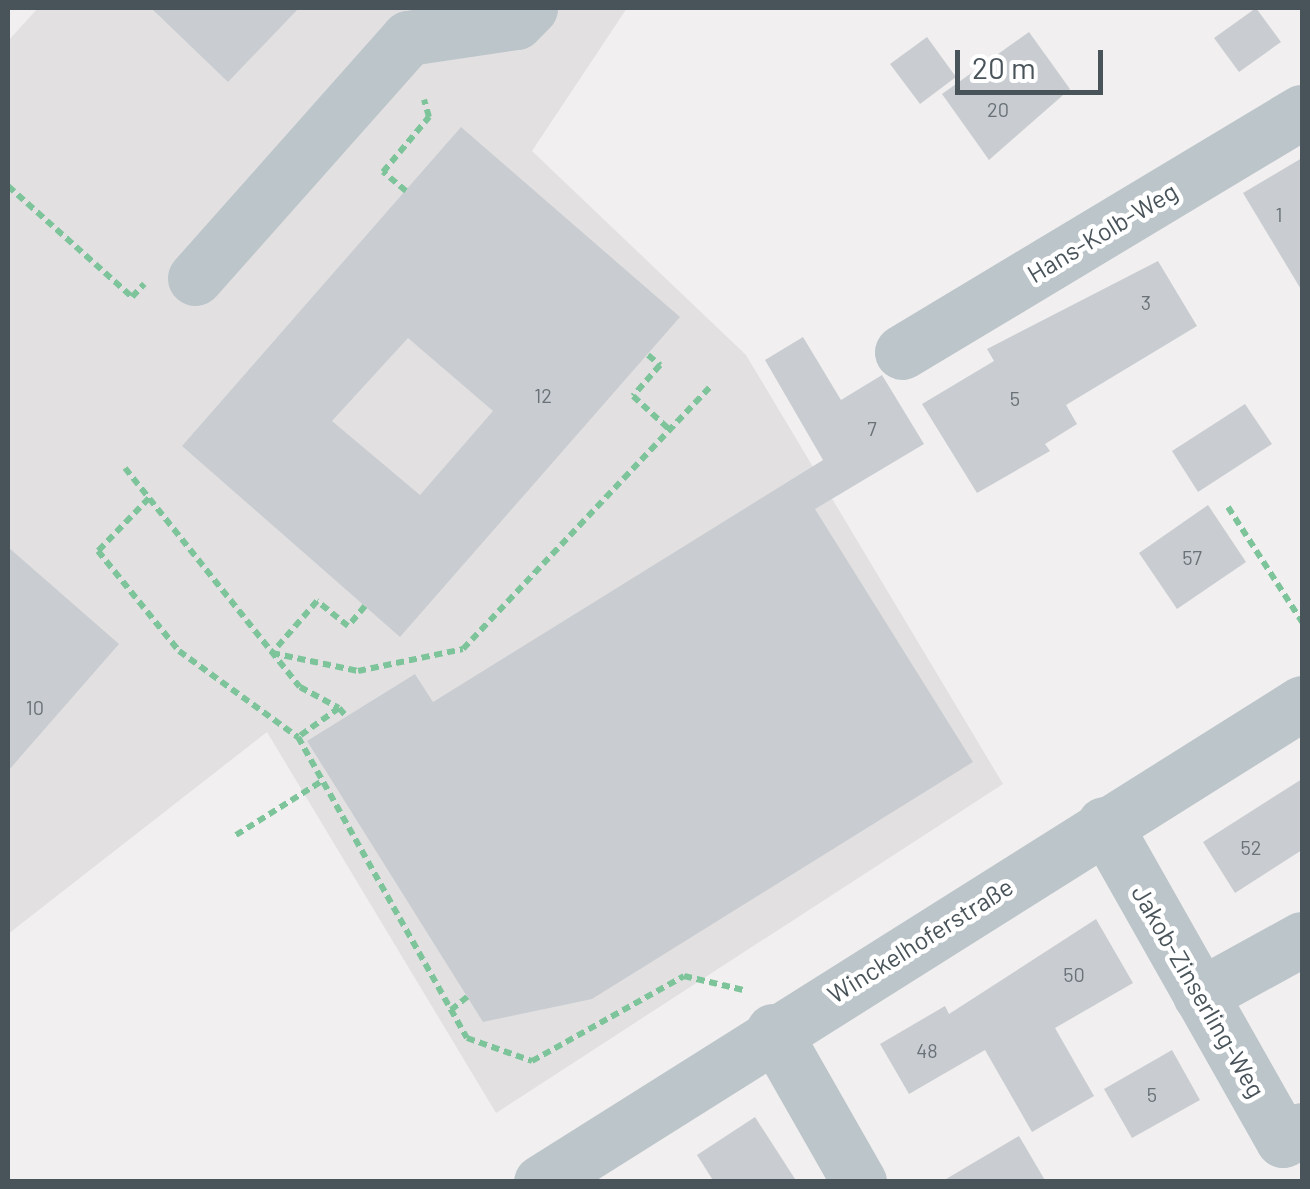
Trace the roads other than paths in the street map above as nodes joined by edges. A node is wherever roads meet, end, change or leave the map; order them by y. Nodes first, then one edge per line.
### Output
1 (530, 8) edge
2 (1302, 112) edge
3 (196, 278) dead end
4 (902, 352) dead end
5 (1302, 703) edge
6 (1104, 824) junction
7 (1302, 939) edge
8 (1200, 996) junction
9 (762, 1012) junction
10 (1302, 1130) edge
11 (542, 1182) edge
12 (859, 1182) edge

1 - 3 street
2 - 4 street, Hans-Kolb-Weg
5 - 6 street, Winckelhoferstraße
6 - 8 street, Jakob-Zinserling-Weg
6 - 9 street, Winckelhoferstraße
7 - 8 street
8 - 10 street, Jakob-Zinserling-Weg
9 - 11 street, Winckelhoferstraße
9 - 12 street

